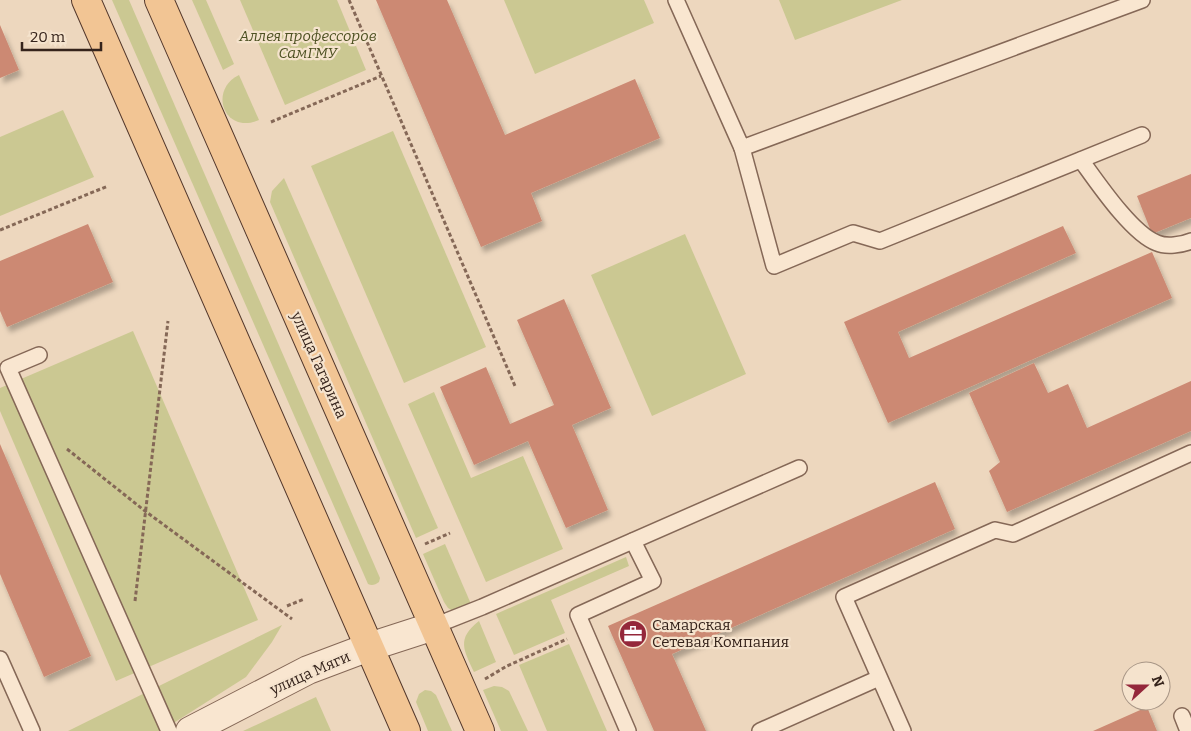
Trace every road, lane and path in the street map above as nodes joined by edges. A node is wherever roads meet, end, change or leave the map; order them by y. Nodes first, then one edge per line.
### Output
1 (86, 0) edge
2 (159, 0) edge
3 (349, 0) edge
4 (676, 0) edge
5 (1142, 0) edge
6 (381, 76) junction
7 (271, 122) dead end
8 (1142, 135) dead end
9 (742, 148) junction
10 (1081, 160) junction
11 (108, 186) dead end
12 (0, 230) edge
13 (1191, 241) edge
14 (168, 321) dead end
15 (39, 355) dead end
16 (4, 370) edge
17 (515, 386) dead end
18 (31, 420) junction
19 (1191, 453) edge
20 (799, 468) dead end
21 (145, 511) junction
22 (450, 533) dead end
23 (633, 541) junction
24 (420, 547) dead end
25 (304, 599) dead end
26 (287, 606) dead end
27 (292, 619) dead end
28 (434, 626) junction
29 (585, 630) junction
30 (130, 644) junction
31 (369, 647) junction
32 (0, 659) edge
33 (879, 678) junction
34 (479, 683) dead end
35 (1182, 716) dead end
36 (32, 731) edge
37 (169, 731) edge
38 (190, 731) edge
39 (406, 731) edge
40 (480, 731) edge
41 (628, 731) edge
42 (760, 731) edge
43 (902, 731) edge
44 (1188, 731) edge

1 - 31 main road
2 - 28 main road, улица Гагарина
3 - 6 path
4 - 9 lane
5 - 9 lane
6 - 7 path
6 - 17 path
8 - 10 lane
9 - 10 lane
10 - 13 lane
11 - 12 path
14 - 21 path
15 - 16 lane
16 - 18 lane
18 - 21 path
18 - 30 lane
19 - 33 lane
20 - 23 lane
21 - 27 path
21 - 30 path
22 - 24 path
23 - 28 lane
23 - 29 lane
25 - 26 path
28 - 31 street, улица Мяги
28 - 40 main road, улица Гагарина
29 - 34 path
29 - 41 lane
30 - 37 lane
31 - 38 street, улица Мяги
31 - 39 main road
32 - 36 lane
33 - 42 lane
33 - 43 lane
35 - 44 lane

